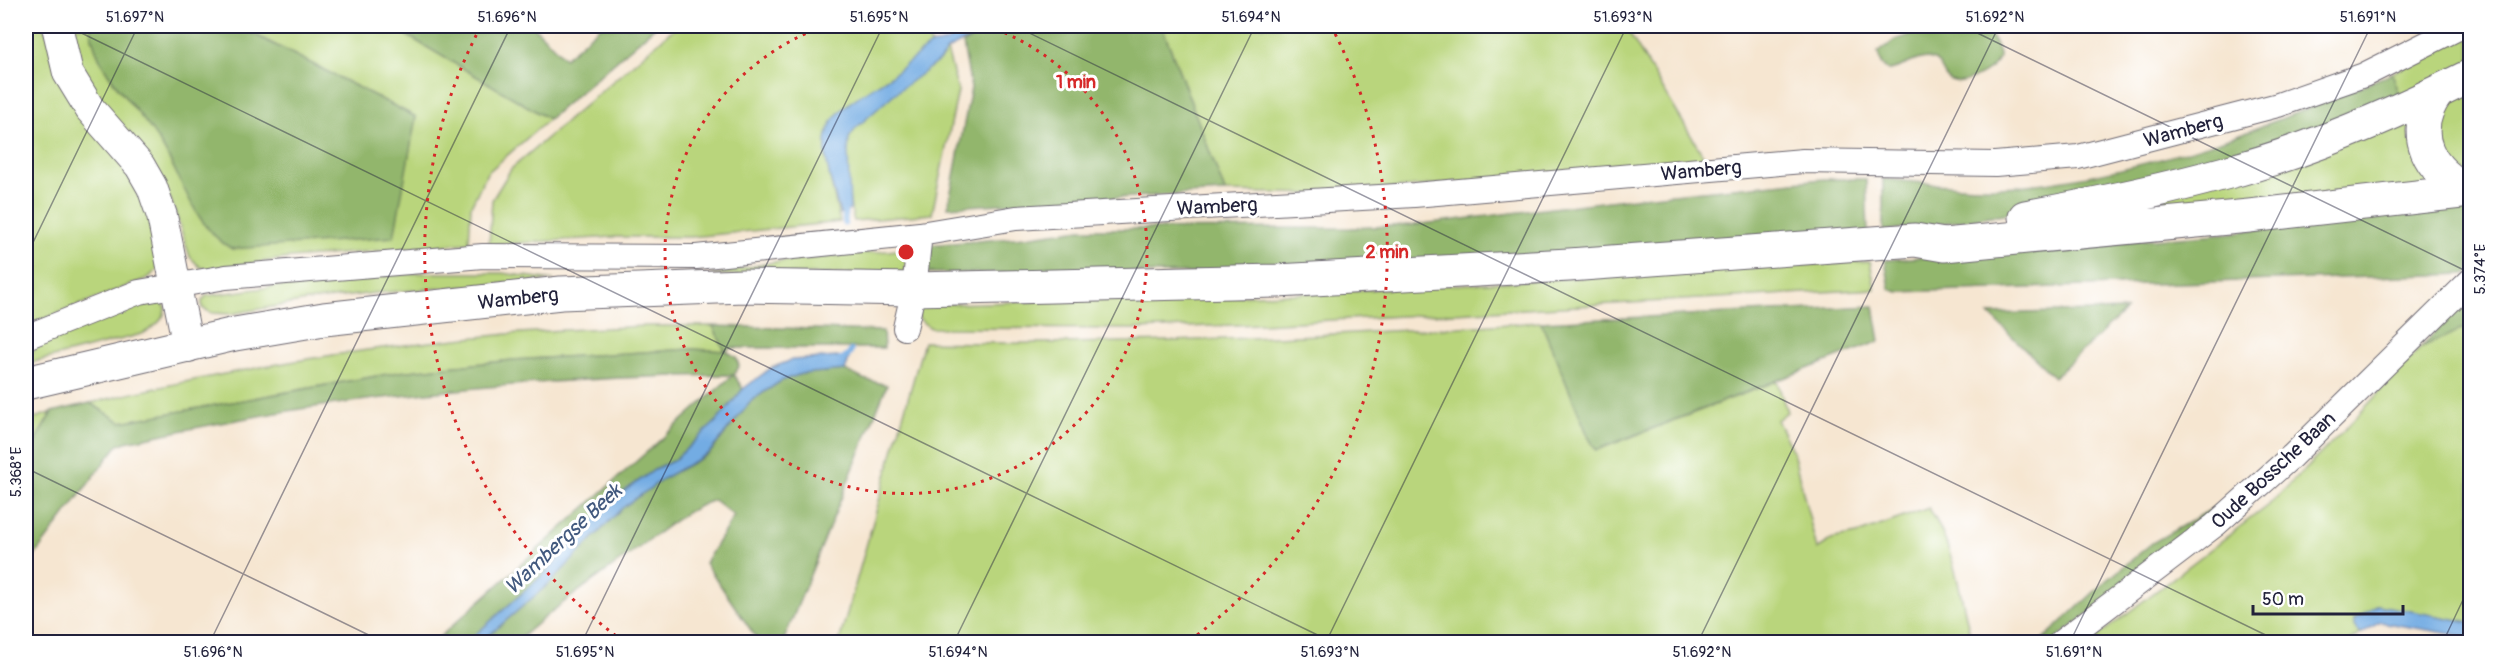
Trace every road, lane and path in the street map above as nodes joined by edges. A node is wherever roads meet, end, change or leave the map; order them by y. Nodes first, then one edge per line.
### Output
1 (57, 26) edge
2 (2462, 26) edge
3 (2470, 76) edge
4 (2437, 93) junction
5 (2470, 191) edge
6 (920, 234) junction
7 (1915, 240) junction
8 (2470, 281) edge
9 (177, 285) junction
10 (914, 289) junction
11 (904, 328) dead end
12 (26, 336) edge
13 (188, 346) junction
14 (26, 383) edge
15 (2061, 642) edge

1 - 9 street
2 - 6 street, Wamberg
3 - 4 main road, Wamberg
4 - 5 main road
4 - 7 main road, Wamberg
5 - 7 main road, Wamberg
6 - 9 street, Wamberg
6 - 10 street
7 - 10 main road, Wamberg
8 - 15 street, Oude Bossche Baan
9 - 12 street, Wamberg
9 - 13 street
10 - 11 street
10 - 13 main road, Wamberg
13 - 14 main road, Wamberg

